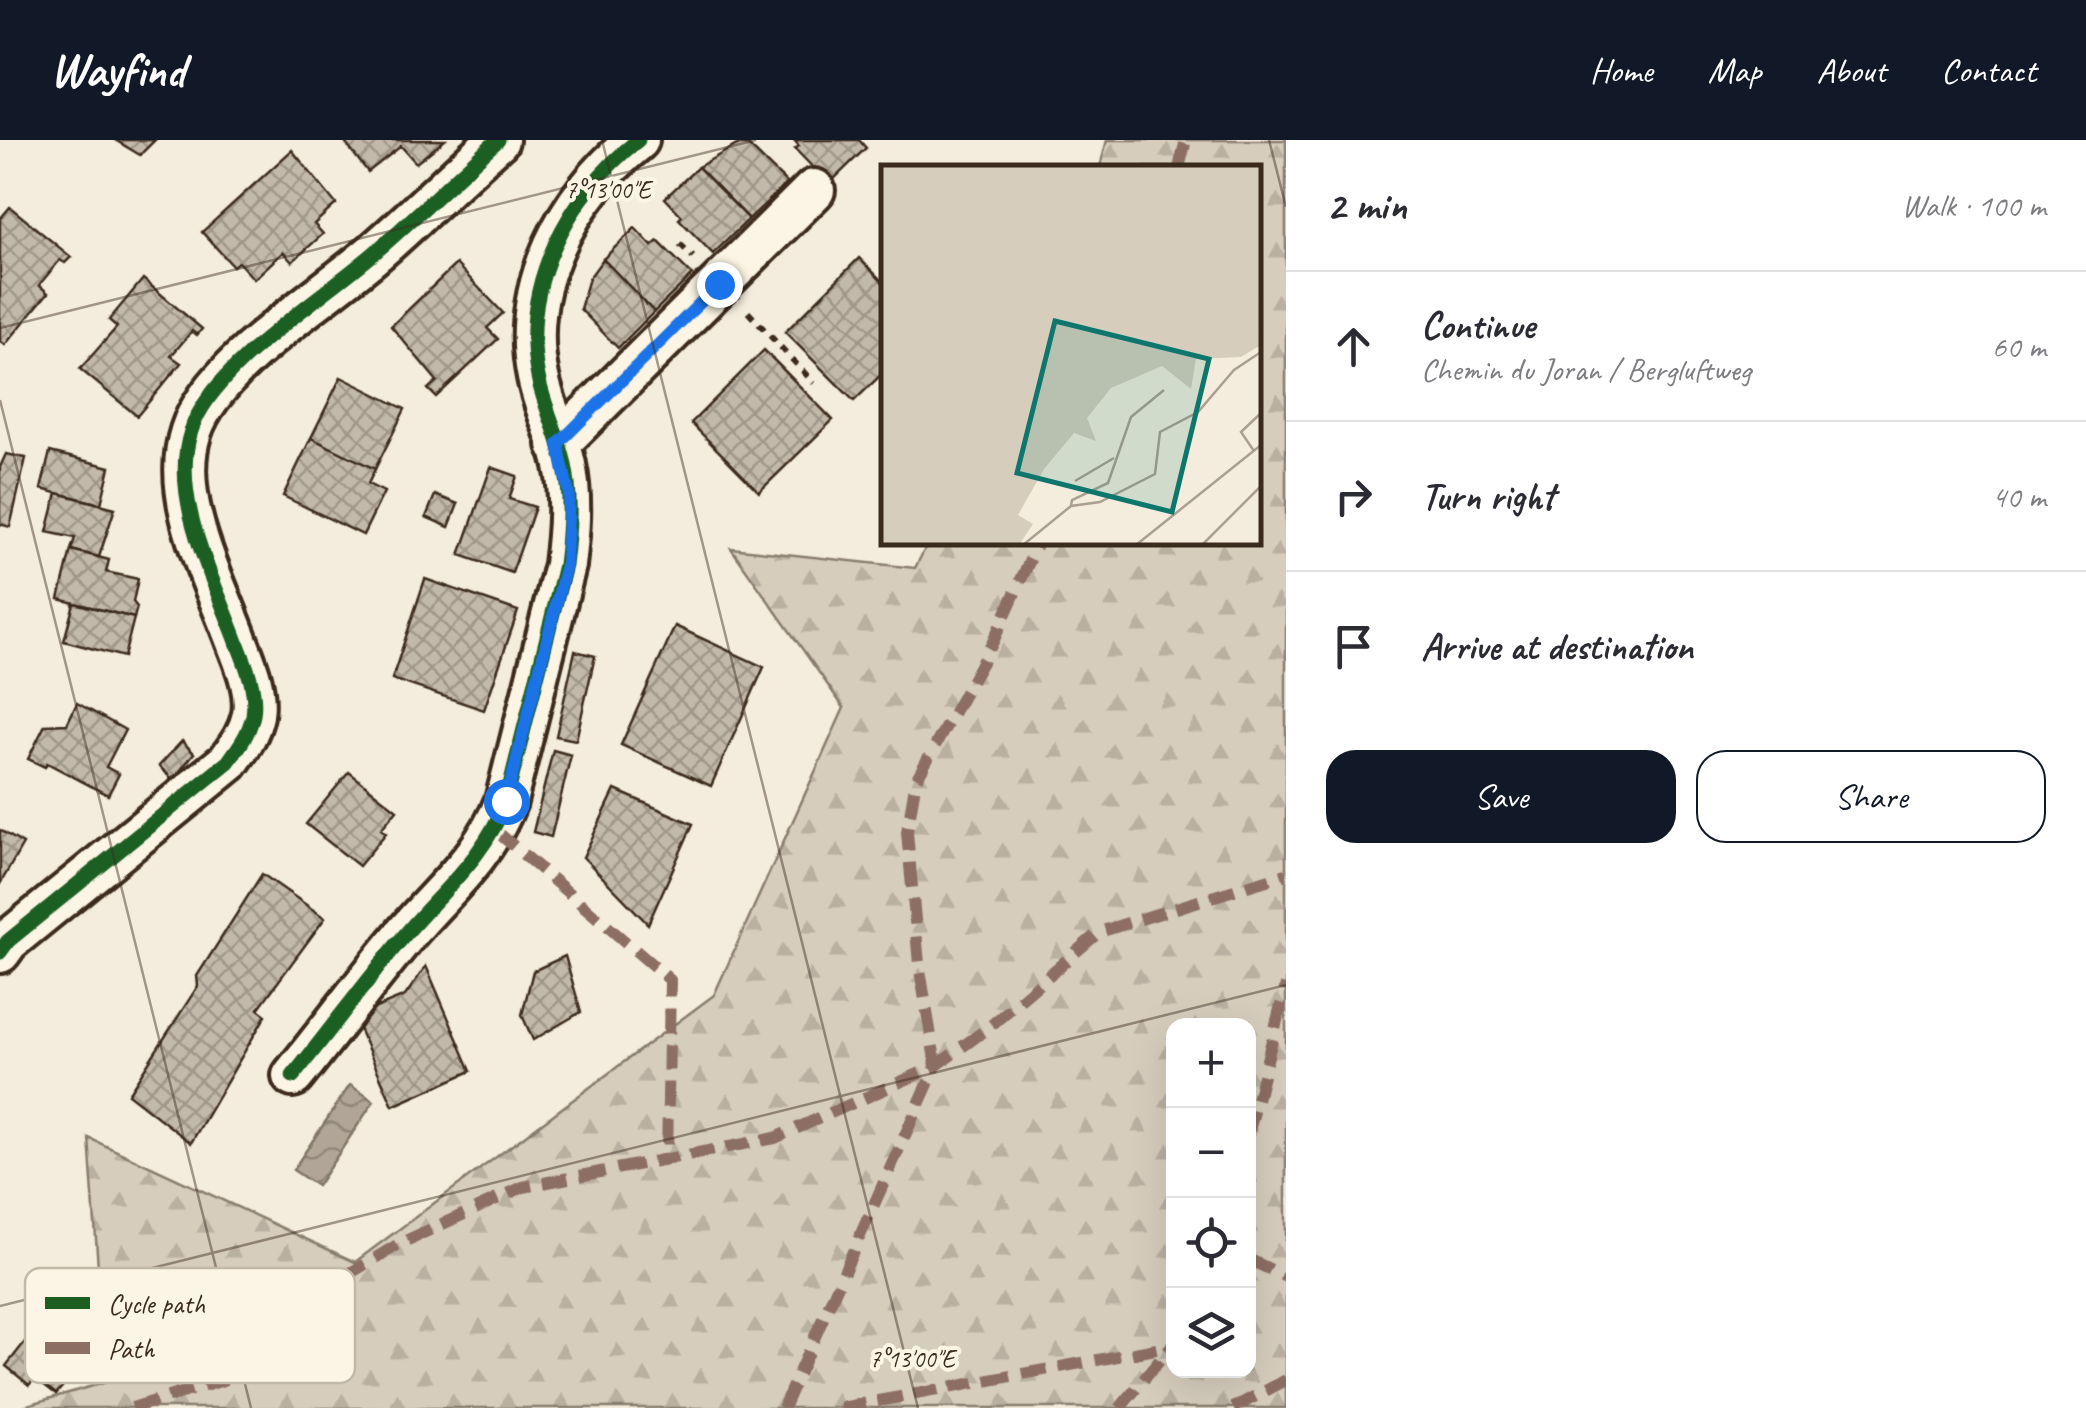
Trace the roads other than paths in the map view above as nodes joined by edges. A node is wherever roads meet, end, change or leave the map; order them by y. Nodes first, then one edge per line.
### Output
1 (498, 140) edge
2 (638, 140) edge
3 (814, 190) dead end
4 (558, 444) junction
5 (0, 952) edge
6 (293, 1076) dead end

1 - 5 street
2 - 4 street
3 - 4 street
4 - 6 street

